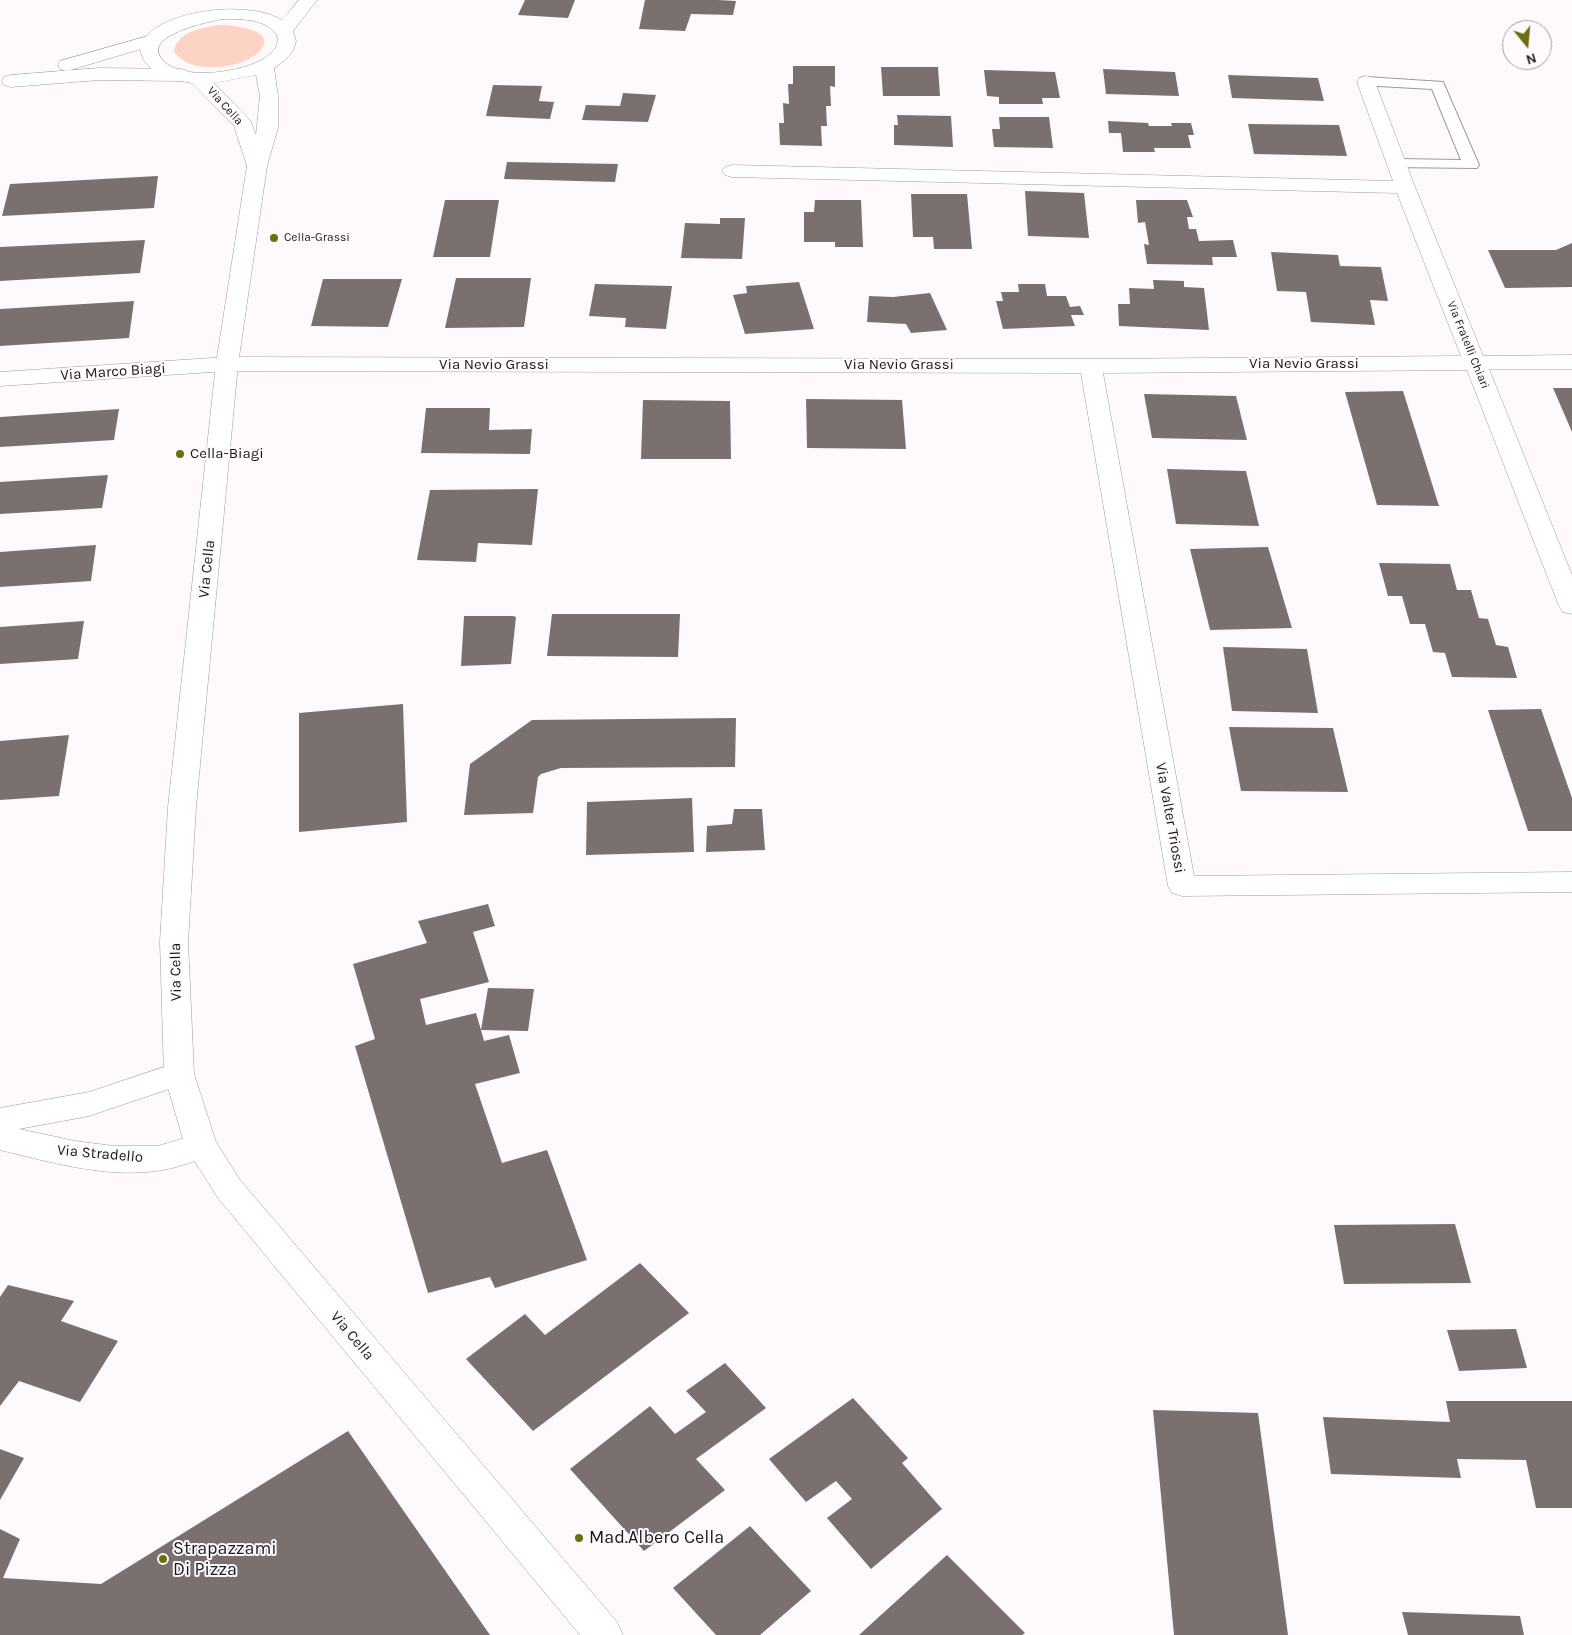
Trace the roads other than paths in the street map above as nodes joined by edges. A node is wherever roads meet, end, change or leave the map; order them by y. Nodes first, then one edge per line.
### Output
1 (254, 0) edge
2 (308, 0) edge
3 (223, 14) junction
4 (284, 30) junction
5 (155, 39) junction
6 (264, 66) junction
7 (190, 76) junction
8 (5, 82) edge
9 (1366, 82) joint
10 (1396, 164) junction
11 (257, 166) junction
12 (732, 171) dead end
13 (1405, 187) junction
14 (1572, 362) edge
15 (1475, 363) junction
16 (227, 364) junction
17 (1091, 366) junction
18 (0, 379) edge
19 (1572, 606) edge
20 (1572, 882) edge
21 (179, 1074) junction
22 (0, 1120) edge
23 (0, 1137) edge
24 (201, 1146) junction
25 (604, 1635) edge

1 - 3 street
2 - 4 street
3 - 4 street
3 - 5 street
4 - 6 street, Via Cella
5 - 7 street, Via Cella
5 - 8 street
6 - 7 street, Via Cella
6 - 11 street, Via Cella
7 - 8 street
7 - 11 street, Via Cella
9 - 10 street, Via Fratelli Chiari
9 - 10 lane
10 - 13 street, Via Fratelli Chiari
11 - 16 street, Via Cella
12 - 13 street
13 - 15 street, Via Fratelli Chiari
14 - 15 street, Via Nevio Grassi
15 - 17 street, Via Nevio Grassi
15 - 19 street, Via Fratelli Chiari
16 - 17 street, Via Nevio Grassi
16 - 18 street, Via Marco Biagi
16 - 21 street, Via Cella
17 - 20 street, Via Valter Triossi
21 - 22 street
21 - 24 street, Via Cella
23 - 24 street, Via Stradello
24 - 25 street, Via Cella

